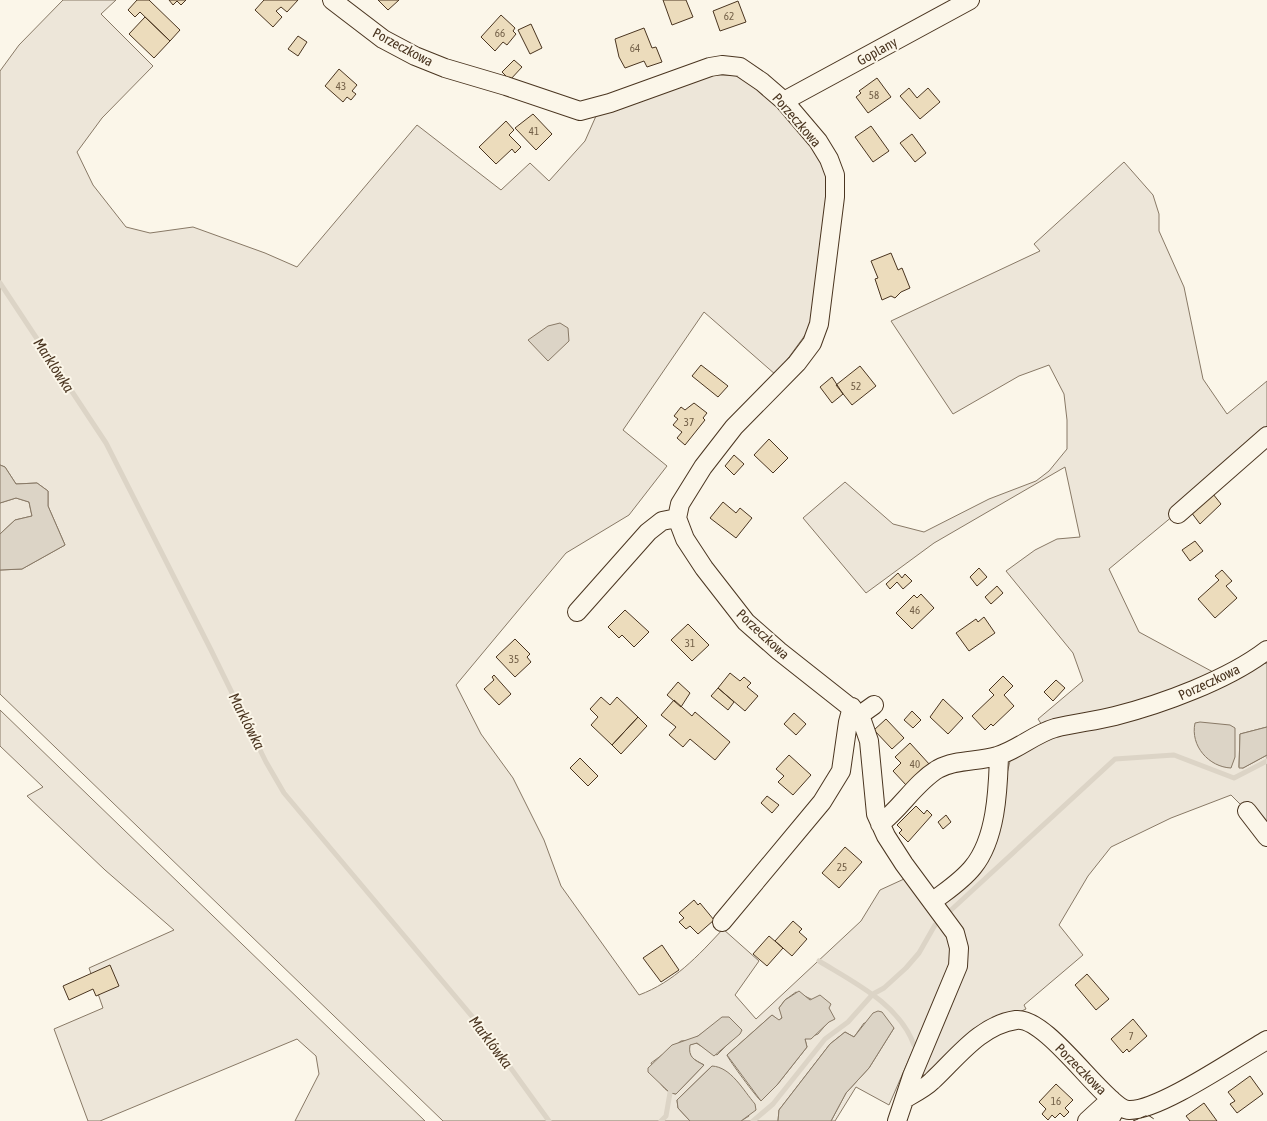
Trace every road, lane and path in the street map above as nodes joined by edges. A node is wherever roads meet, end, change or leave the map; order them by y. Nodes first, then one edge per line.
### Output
1 (332, 0) edge
2 (970, 0) edge
3 (784, 101) junction
4 (1267, 436) edge
5 (1178, 514) dead end
6 (678, 518) junction
7 (577, 612) dead end
8 (1267, 650) edge
9 (862, 709) junction
10 (999, 756) junction
11 (1248, 811) dead end
12 (880, 824) junction
13 (1267, 837) edge
14 (932, 902) junction
15 (722, 922) dead end
16 (1267, 1040) edge
17 (906, 1098) junction
18 (1112, 1108) edge
19 (897, 1121) edge
20 (1086, 1121) edge

1 - 3 street, Porzeczkowa
2 - 3 street, Goplany
3 - 6 street, Porzeczkowa
4 - 5 street
6 - 7 street
6 - 9 street, Porzeczkowa
8 - 10 street, Porzeczkowa
9 - 12 street
9 - 15 street
10 - 12 street, Porzeczkowa
10 - 14 street
11 - 13 street
12 - 14 street
14 - 17 street
16 - 18 street, Porzeczkowa
17 - 18 street, Porzeczkowa
17 - 19 street
18 - 20 street

